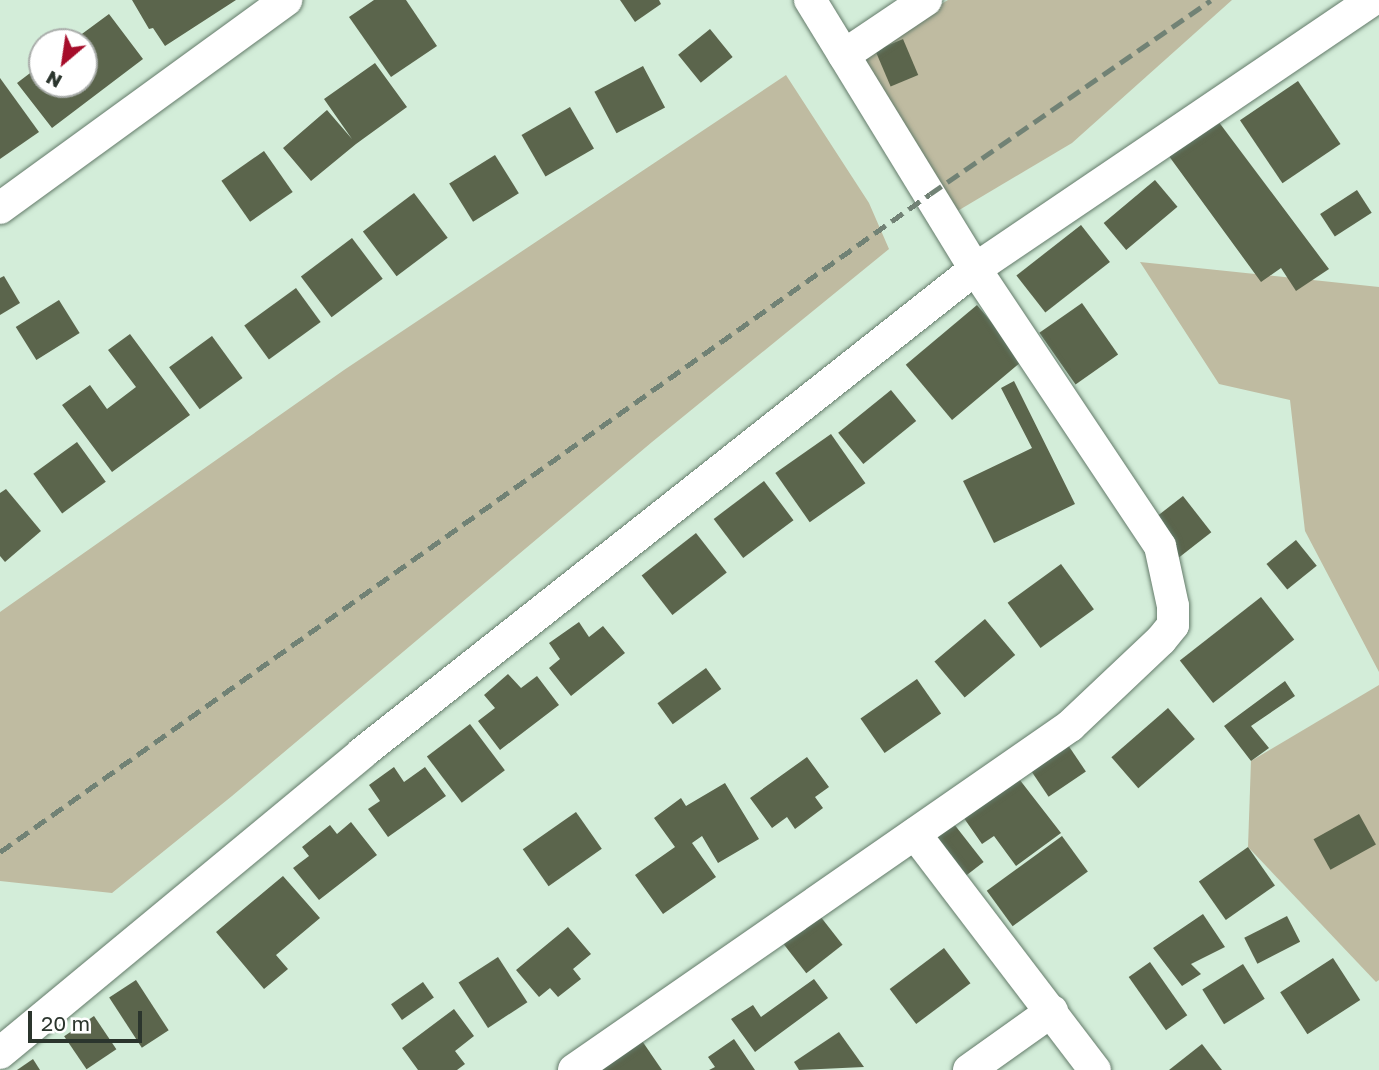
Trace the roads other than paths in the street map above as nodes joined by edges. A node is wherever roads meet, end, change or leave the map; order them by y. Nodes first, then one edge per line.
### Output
1 (286, 0) edge
2 (810, 0) edge
3 (926, 0) edge
4 (1372, 0) edge
5 (844, 55) junction
6 (0, 208) edge
7 (975, 269) junction
8 (915, 834) junction
9 (1052, 1011) junction
10 (0, 1053) edge
11 (575, 1070) edge
12 (970, 1070) edge
13 (1095, 1070) edge

1 - 6 street
2 - 5 street
3 - 5 street
4 - 7 street
5 - 7 street
7 - 8 street
7 - 10 street
8 - 9 street
8 - 11 street
9 - 12 street
9 - 13 street

